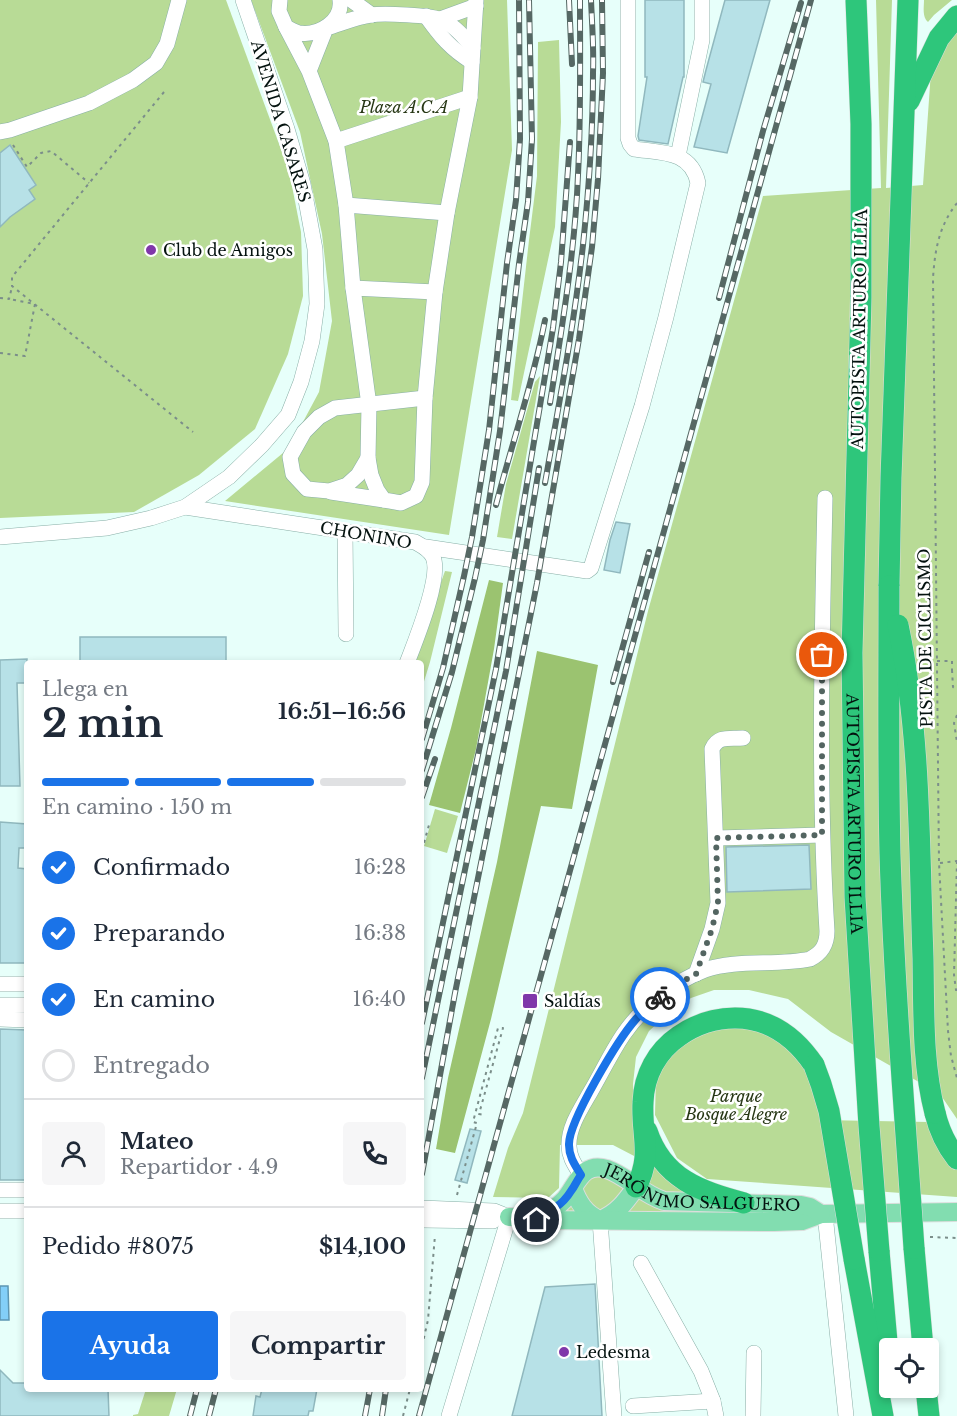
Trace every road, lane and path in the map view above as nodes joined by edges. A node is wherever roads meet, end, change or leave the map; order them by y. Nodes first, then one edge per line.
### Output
1 (180, 0) edge
2 (243, 0) edge
3 (280, 0) edge
4 (340, 0) edge
5 (351, 0) edge
6 (628, 0) edge
7 (702, 0) edge
8 (712, 0) edge
9 (856, 0) edge
10 (908, 0) edge
11 (476, 3) edge
12 (372, 15) junction
13 (957, 16) edge
14 (433, 17) junction
15 (286, 27) junction
16 (326, 28) junction
17 (702, 40) junction
18 (473, 55) junction
19 (309, 71) junction
20 (164, 92) dead end
21 (470, 97) junction
22 (904, 113) junction
23 (5, 131) edge
24 (336, 141) junction
25 (678, 156) junction
26 (89, 183) junction
27 (957, 203) edge
28 (346, 205) junction
29 (447, 213) junction
30 (12, 286) junction
31 (353, 288) junction
32 (435, 292) junction
33 (0, 298) edge
34 (9, 299) junction
35 (35, 304) junction
36 (0, 353) edge
37 (425, 398) junction
38 (369, 405) junction
39 (193, 432) dead end
40 (368, 458) junction
41 (329, 491) junction
42 (825, 498) dead end
43 (384, 500) junction
44 (184, 507) junction
45 (345, 531) junction
46 (0, 537) edge
47 (426, 547) junction
48 (889, 586) junction
49 (345, 634) dead end
50 (408, 660) edge
51 (918, 661) dead end
52 (957, 690) edge
53 (957, 715) edge
54 (743, 738) dead end
55 (957, 742) edge
56 (429, 825) dead end
57 (822, 835) junction
58 (716, 838) junction
59 (424, 843) edge
60 (957, 861) edge
61 (696, 974) junction
62 (0, 984) edge
63 (24, 984) edge
64 (957, 990) edge
65 (0, 1005) edge
66 (24, 1005) edge
67 (0, 1019) edge
68 (24, 1020) edge
69 (957, 1078) edge
70 (485, 1115) dead end
71 (644, 1122) junction
72 (957, 1159) edge
73 (577, 1181) junction
74 (636, 1187) junction
75 (0, 1190) edge
76 (24, 1190) edge
77 (744, 1203) junction
78 (424, 1208) edge
79 (454, 1209) junction
80 (0, 1211) edge
81 (24, 1211) edge
82 (957, 1212) edge
83 (823, 1214) junction
84 (509, 1217) junction
85 (531, 1218) junction
86 (429, 1220) edge
87 (600, 1220) junction
88 (641, 1263) dead end
89 (424, 1337) edge
90 (887, 1338) edge
91 (922, 1338) edge
92 (754, 1353) dead end
93 (409, 1392) edge
94 (891, 1398) edge
95 (927, 1398) edge
96 (633, 1406) dead end
97 (714, 1409) edge
98 (403, 1416) edge
99 (449, 1416) edge
100 (614, 1416) edge
101 (753, 1416) edge
102 (846, 1416) edge
103 (883, 1416) edge
104 (893, 1416) edge
105 (929, 1416) edge

1 - 23 street
2 - 44 street, AVENIDA CASARES
3 - 15 street
4 - 16 street
5 - 12 street
6 - 25 street
7 - 17 street
8 - 17 street
9 - 90 highway, AUTOPISTA ARTURO ILLIA, bridge
10 - 22 highway
11 - 14 street
11 - 18 street
12 - 14 street
12 - 16 street
13 - 22 highway
14 - 18 street
15 - 16 street
15 - 19 street
16 - 19 street
17 - 25 street
18 - 21 street
19 - 24 street
20 - 26 path
21 - 24 street
21 - 29 street
22 - 48 highway
23 - 26 path
24 - 28 street
25 - 47 street
26 - 30 path
27 - 69 path, PISTA DE CICLISMO
28 - 29 street
28 - 31 street
29 - 32 street
30 - 34 path
30 - 35 path
31 - 32 street
31 - 38 street
32 - 37 street
33 - 34 path
34 - 35 path
35 - 36 path
35 - 39 path
37 - 38 street
37 - 43 street
38 - 40 street
38 - 41 street
40 - 41 street
40 - 43 street
41 - 43 street
42 - 57 street
44 - 45 street, CHONINO
44 - 46 street, AVENIDA CASARES
45 - 47 street, CHONINO
45 - 49 street
47 - 50 street, CHONINO
48 - 72 highway, bridge
48 - 91 highway, bridge
51 - 52 path, bridge
53 - 55 path
54 - 58 street
56 - 59 path
57 - 58 street
57 - 61 street
58 - 61 street
60 - 64 path
61 - 73 street
62 - 63 street
65 - 66 street
67 - 68 street
70 - 79 path
71 - 74 highway
71 - 77 highway
71 - 103 highway, bridge
73 - 74 main road, JERÓNIMO SALGUERO
73 - 85 main road, JERÓNIMO SALGUERO
73 - 87 main road
74 - 77 main road, JERÓNIMO SALGUERO
74 - 87 main road
75 - 76 street
77 - 83 main road, JERÓNIMO SALGUERO
78 - 79 street, JERÓNIMO SALGUERO
79 - 84 street, JERÓNIMO SALGUERO
80 - 81 street
82 - 83 main road, JERÓNIMO SALGUERO
83 - 87 main road, JERÓNIMO SALGUERO
83 - 102 street
84 - 85 main road, JERÓNIMO SALGUERO
84 - 86 street, JERÓNIMO SALGUERO
84 - 99 street
85 - 87 main road, JERÓNIMO SALGUERO
86 - 89 path
87 - 100 street
88 - 97 street
92 - 101 street
93 - 98 path
94 - 104 highway
95 - 105 highway
96 - 97 street

